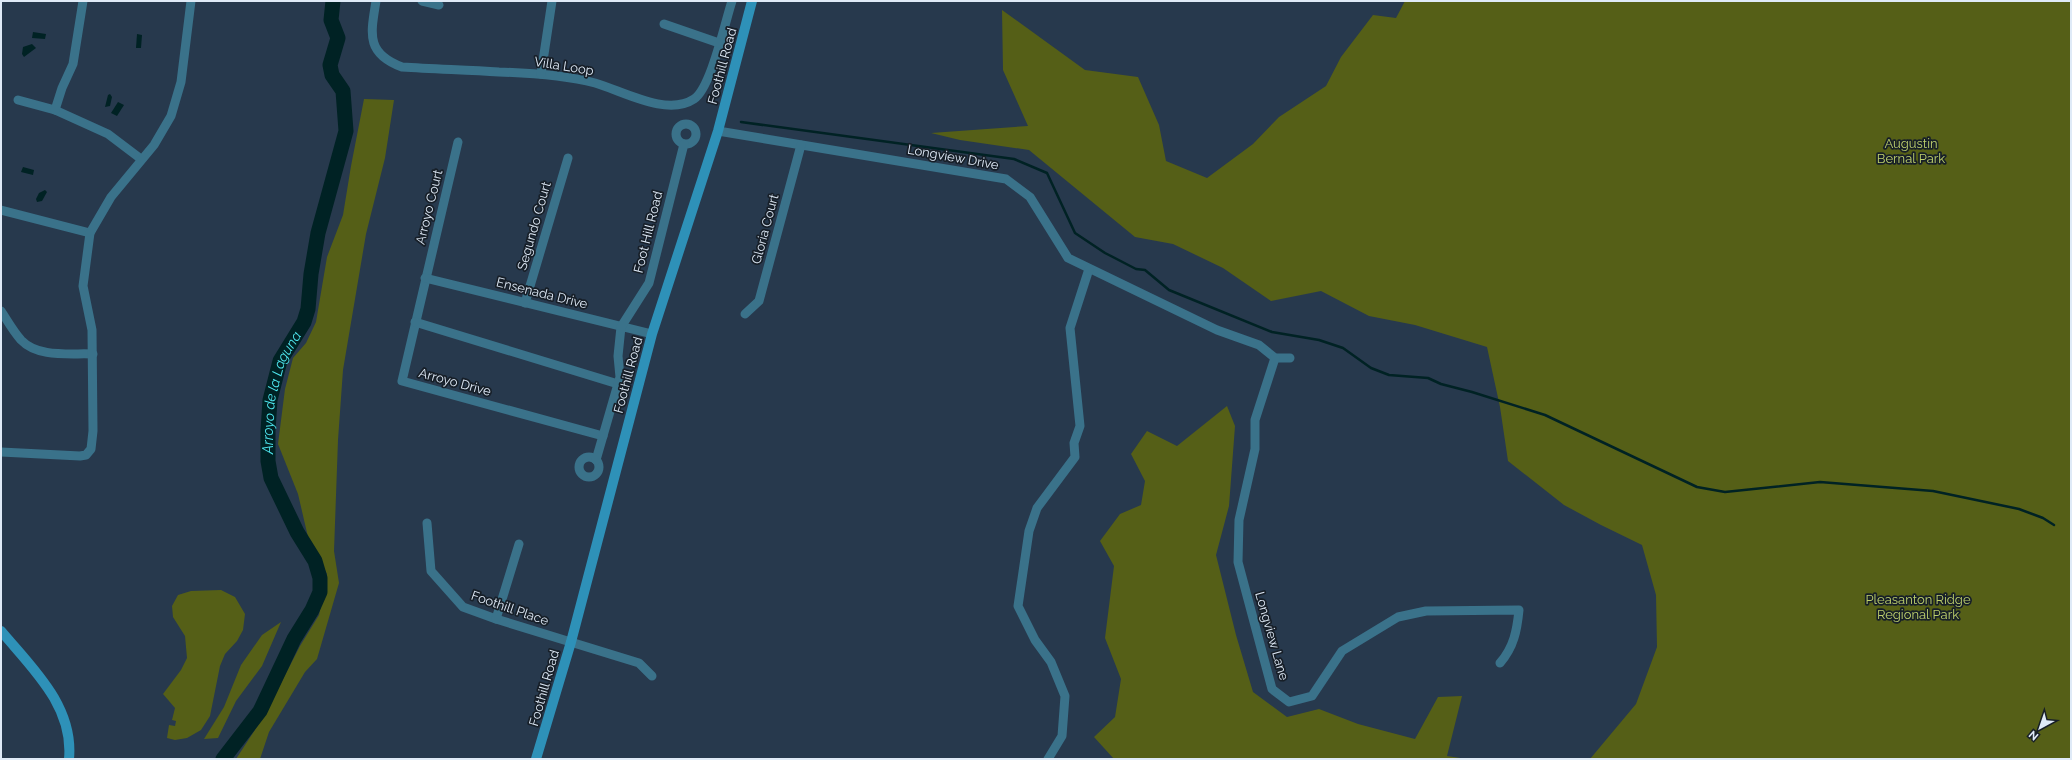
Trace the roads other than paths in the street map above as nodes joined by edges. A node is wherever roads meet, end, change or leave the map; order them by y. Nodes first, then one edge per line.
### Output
1 (83, 1) edge
2 (191, 1) edge
3 (376, 1) edge
4 (422, 1) edge
5 (552, 1) edge
6 (732, 1) edge
7 (752, 1) edge
8 (439, 5) dead end
9 (664, 24) dead end
10 (719, 43) junction
11 (541, 74) junction
12 (18, 100) dead end
13 (55, 110) junction
14 (718, 132) junction
15 (458, 142) dead end
16 (684, 144) dead end
17 (801, 145) junction
18 (568, 158) dead end
19 (141, 159) junction
20 (1, 210) edge
21 (90, 233) junction
22 (1089, 269) junction
23 (425, 278) junction
24 (525, 302) junction
25 (1, 311) edge
26 (745, 314) dead end
27 (415, 322) junction
28 (621, 327) junction
29 (652, 334) junction
30 (93, 354) junction
31 (1275, 358) junction
32 (1290, 358) dead end
33 (618, 384) junction
34 (603, 436) junction
35 (1, 452) edge
36 (596, 460) dead end
37 (427, 523) dead end
38 (519, 544) dead end
39 (496, 619) junction
40 (1, 631) edge
41 (571, 642) junction
42 (1500, 663) dead end
43 (652, 676) dead end
44 (69, 759) edge
45 (536, 759) edge
46 (1048, 759) edge

1 - 13 street
2 - 19 street
3 - 11 street, Villa Loop
4 - 8 street
5 - 11 street
6 - 10 street, Villa Loop
7 - 14 main road, Foothill Road
9 - 10 street
10 - 11 street, Villa Loop
12 - 13 street
13 - 19 street
14 - 17 street, Longview Drive
14 - 29 main road, Foothill Road
15 - 23 street, Arroyo Court
16 - 28 street, Foot Hill Road
17 - 22 street, Longview Drive
17 - 26 street, Gloria Court
18 - 24 street, Segundo Court
19 - 21 street
20 - 21 street
21 - 30 street
22 - 31 street, Longview Drive
22 - 46 street
23 - 24 street, Ensenada Drive
23 - 27 street, Arroyo Drive
24 - 28 street, Ensenada Drive
25 - 30 street
27 - 33 street
27 - 34 street, Arroyo Drive
28 - 29 street, Ensenada Drive
28 - 33 street, Foot Hill Road
29 - 41 main road, Foothill Road
30 - 35 street
31 - 32 street
31 - 42 street, Longview Lane
33 - 34 street, Foot Hill Road
34 - 36 street, Foot Hill Road
37 - 39 street, Foothill Place
38 - 39 street
39 - 41 street, Foothill Place
40 - 44 main road
41 - 43 street, Foothill Place
41 - 45 main road, Foothill Road

